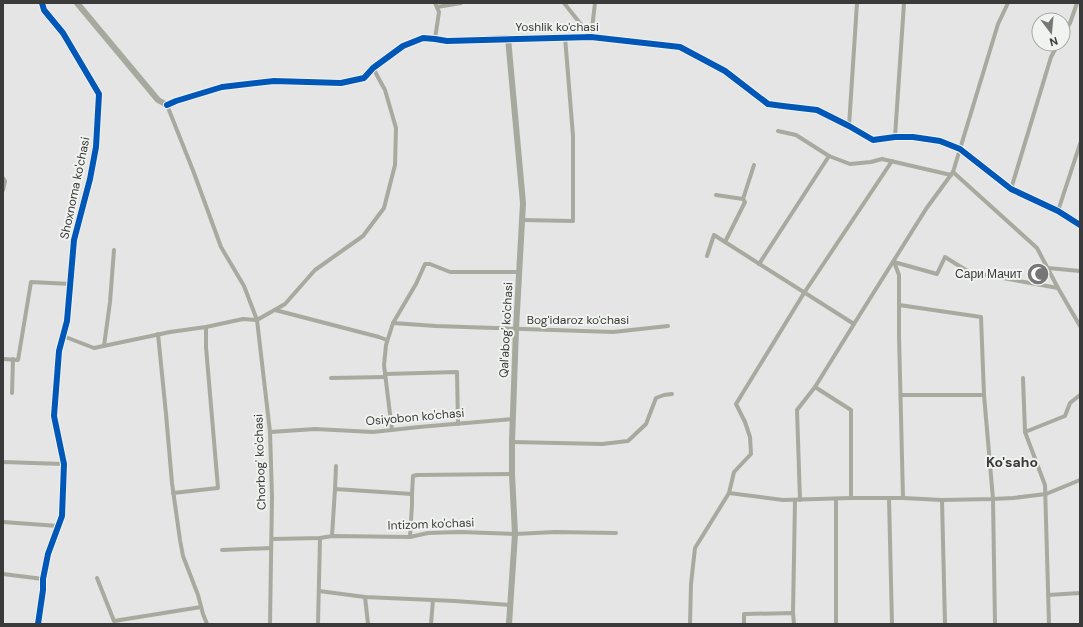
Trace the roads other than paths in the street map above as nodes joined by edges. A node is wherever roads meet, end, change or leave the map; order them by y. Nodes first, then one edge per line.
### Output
1 (42, 3) edge
2 (77, 3) edge
3 (461, 3) edge
4 (564, 3) edge
5 (595, 3) edge
6 (857, 3) edge
7 (904, 3) edge
8 (1008, 3) edge
9 (1077, 3) edge
10 (436, 5) edge
11 (1071, 19) edge
12 (591, 36) junction
13 (566, 37) junction
14 (435, 38) junction
15 (508, 38) junction
16 (1054, 52) edge
17 (373, 68) junction
18 (168, 105) junction
19 (849, 126) junction
20 (778, 131) dead end
21 (895, 137) junction
22 (1080, 144) edge
23 (960, 149) junction
24 (829, 156) junction
25 (892, 161) junction
26 (754, 165) dead end
27 (952, 173) junction
28 (3, 178) edge
29 (1011, 189) junction
30 (3, 190) edge
31 (716, 195) dead end
32 (743, 199) junction
33 (1058, 211) junction
34 (522, 220) junction
35 (1080, 225) edge
36 (725, 242) junction
37 (114, 250) dead end
38 (707, 256) dead end
39 (894, 262) junction
40 (759, 264) junction
41 (1048, 268) junction
42 (1080, 271) edge
43 (520, 272) junction
44 (71, 284) junction
45 (1058, 288) junction
46 (804, 293) junction
47 (899, 305) junction
48 (275, 310) junction
49 (257, 320) junction
50 (393, 323) junction
51 (854, 324) junction
52 (668, 326) dead end
53 (1080, 326) edge
54 (206, 327) junction
55 (516, 329) junction
56 (158, 334) junction
57 (63, 336) junction
58 (387, 340) junction
59 (104, 346) junction
60 (3, 359) edge
61 (13, 359) junction
62 (385, 375) junction
63 (331, 378) dead end
64 (1023, 378) dead end
65 (815, 387) junction
66 (12, 394) dead end
67 (672, 394) dead end
68 (901, 395) junction
69 (984, 395) junction
70 (1080, 395) edge
71 (514, 419) junction
72 (458, 424) junction
73 (392, 430) junction
74 (270, 432) junction
75 (1025, 432) junction
76 (512, 442) junction
77 (3, 462) edge
78 (64, 464) junction
79 (336, 466) dead end
80 (512, 474) junction
81 (1080, 480) edge
82 (335, 489) junction
83 (173, 493) junction
84 (729, 493) junction
85 (412, 494) junction
86 (1046, 494) junction
87 (851, 498) junction
88 (889, 498) junction
89 (903, 498) junction
90 (836, 499) junction
91 (795, 500) junction
92 (800, 500) junction
93 (942, 500) junction
94 (993, 500) junction
95 (3, 522) edge
96 (58, 526) junction
97 (616, 533) dead end
98 (516, 534) junction
99 (332, 536) junction
100 (410, 537) junction
101 (320, 538) junction
102 (272, 539) junction
103 (271, 548) junction
104 (222, 550) dead end
105 (3, 574) edge
106 (97, 578) dead end
107 (43, 579) junction
108 (319, 591) junction
109 (1080, 593) edge
110 (1048, 595) junction
111 (365, 597) junction
112 (433, 600) junction
113 (510, 605) junction
114 (201, 607) junction
115 (793, 613) junction
116 (115, 622) edge
117 (38, 624) edge
118 (207, 624) edge
119 (270, 624) edge
120 (318, 624) edge
121 (368, 624) edge
122 (431, 624) edge
123 (509, 624) edge
124 (690, 624) edge
125 (744, 624) edge
126 (794, 624) edge
127 (836, 624) edge
128 (892, 624) edge
129 (945, 624) edge
130 (995, 624) edge
131 (1049, 624) edge

1 - 44 street, Shoxnoma ko'chasi
2 - 18 street
3 - 10 street
4 - 12 street
5 - 12 street
6 - 19 street
7 - 21 street
8 - 23 street
9 - 11 street
10 - 14 street
12 - 13 street, Yoshlik ko'chasi
12 - 19 street, Yoshlik ko'chasi
13 - 15 street, Yoshlik ko'chasi
13 - 34 street
14 - 15 street, Yoshlik ko'chasi
14 - 17 street, Yoshlik ko'chasi
15 - 34 street, Qal'abog' ko'chasi
16 - 29 street
17 - 18 street, Yoshlik ko'chasi
17 - 48 street
18 - 49 street, Сhorbog' ko'chasi
19 - 21 street, Yoshlik ko'chasi
20 - 24 street
21 - 23 street, Yoshlik ko'chasi
22 - 33 street
23 - 27 street
23 - 29 street, Yoshlik ko'chasi
24 - 25 street
24 - 40 street
25 - 27 street
25 - 46 street
26 - 32 street
27 - 39 street
27 - 41 street
28 - 30 street
29 - 33 street, Yoshlik ko'chasi
31 - 32 street
32 - 36 street
33 - 35 street, Yoshlik ko'chasi
34 - 43 street, Qal'abog' ko'chasi
36 - 38 street
36 - 40 street
37 - 59 street
39 - 45 street
39 - 47 street
39 - 51 street
40 - 46 street
41 - 42 street
41 - 45 street
43 - 50 street
43 - 55 street, Qal'abog' ko'chasi
44 - 57 street, Shoxnoma ko'chasi
44 - 61 street
45 - 53 street
46 - 51 street
46 - 84 street
47 - 68 street
47 - 69 street
48 - 49 street
48 - 58 street
49 - 54 street
49 - 74 street, Сhorbog' ko'chasi
50 - 55 street, Bog'idaroz ko'chasi
50 - 58 street
51 - 65 street
52 - 55 street, Bog'idaroz ko'chasi
54 - 56 street
54 - 83 street
55 - 71 street, Qal'abog' ko'chasi
56 - 59 street
56 - 83 street
57 - 59 street
57 - 78 street, Shoxnoma ko'chasi
58 - 62 street
60 - 61 street
61 - 66 street
62 - 63 street
62 - 72 street
62 - 73 street
64 - 75 street
65 - 87 street
65 - 92 street
67 - 76 street
68 - 69 street
68 - 89 street
69 - 94 street
70 - 75 street
71 - 72 street, Osiyobon ko'chasi
71 - 76 street, Qal'abog' ko'chasi
72 - 73 street, Osiyobon ko'chasi
73 - 74 street, Osiyobon ko'chasi
74 - 102 street, Сhorbog' ko'chasi
75 - 86 street
76 - 80 street, Qal'abog' ko'chasi
77 - 78 street
78 - 96 street, Shoxnoma ko'chasi
79 - 82 street
80 - 85 street
80 - 98 street, Qal'abog' ko'chasi
81 - 86 street
82 - 85 street
82 - 99 street
83 - 114 street
84 - 91 street
84 - 124 street
85 - 100 street
86 - 94 street
86 - 110 street
87 - 88 street
87 - 90 street
88 - 89 street
88 - 128 street
89 - 93 street
90 - 92 street
90 - 127 street
91 - 92 street
91 - 115 street
93 - 94 street
93 - 129 street
94 - 130 street
95 - 96 street
96 - 107 street, Shoxnoma ko'chasi
97 - 98 street, Intizom ko'chasi
98 - 100 street, Intizom ko'chasi
98 - 113 street, Qal'abog' ko'chasi
99 - 100 street, Intizom ko'chasi
99 - 101 street, Intizom ko'chasi
101 - 102 street, Intizom ko'chasi
101 - 108 street
102 - 103 street, Сhorbog' ko'chasi
103 - 104 street
103 - 119 street, Сhorbog' ko'chasi
105 - 107 street
106 - 116 street
107 - 117 street, Shoxnoma ko'chasi
108 - 111 street
108 - 120 street
109 - 110 street
110 - 131 street
111 - 112 street
111 - 121 street
112 - 113 street
112 - 122 street
113 - 123 street, Qal'abog' ko'chasi
114 - 116 street
114 - 118 street
115 - 125 street
115 - 126 street

